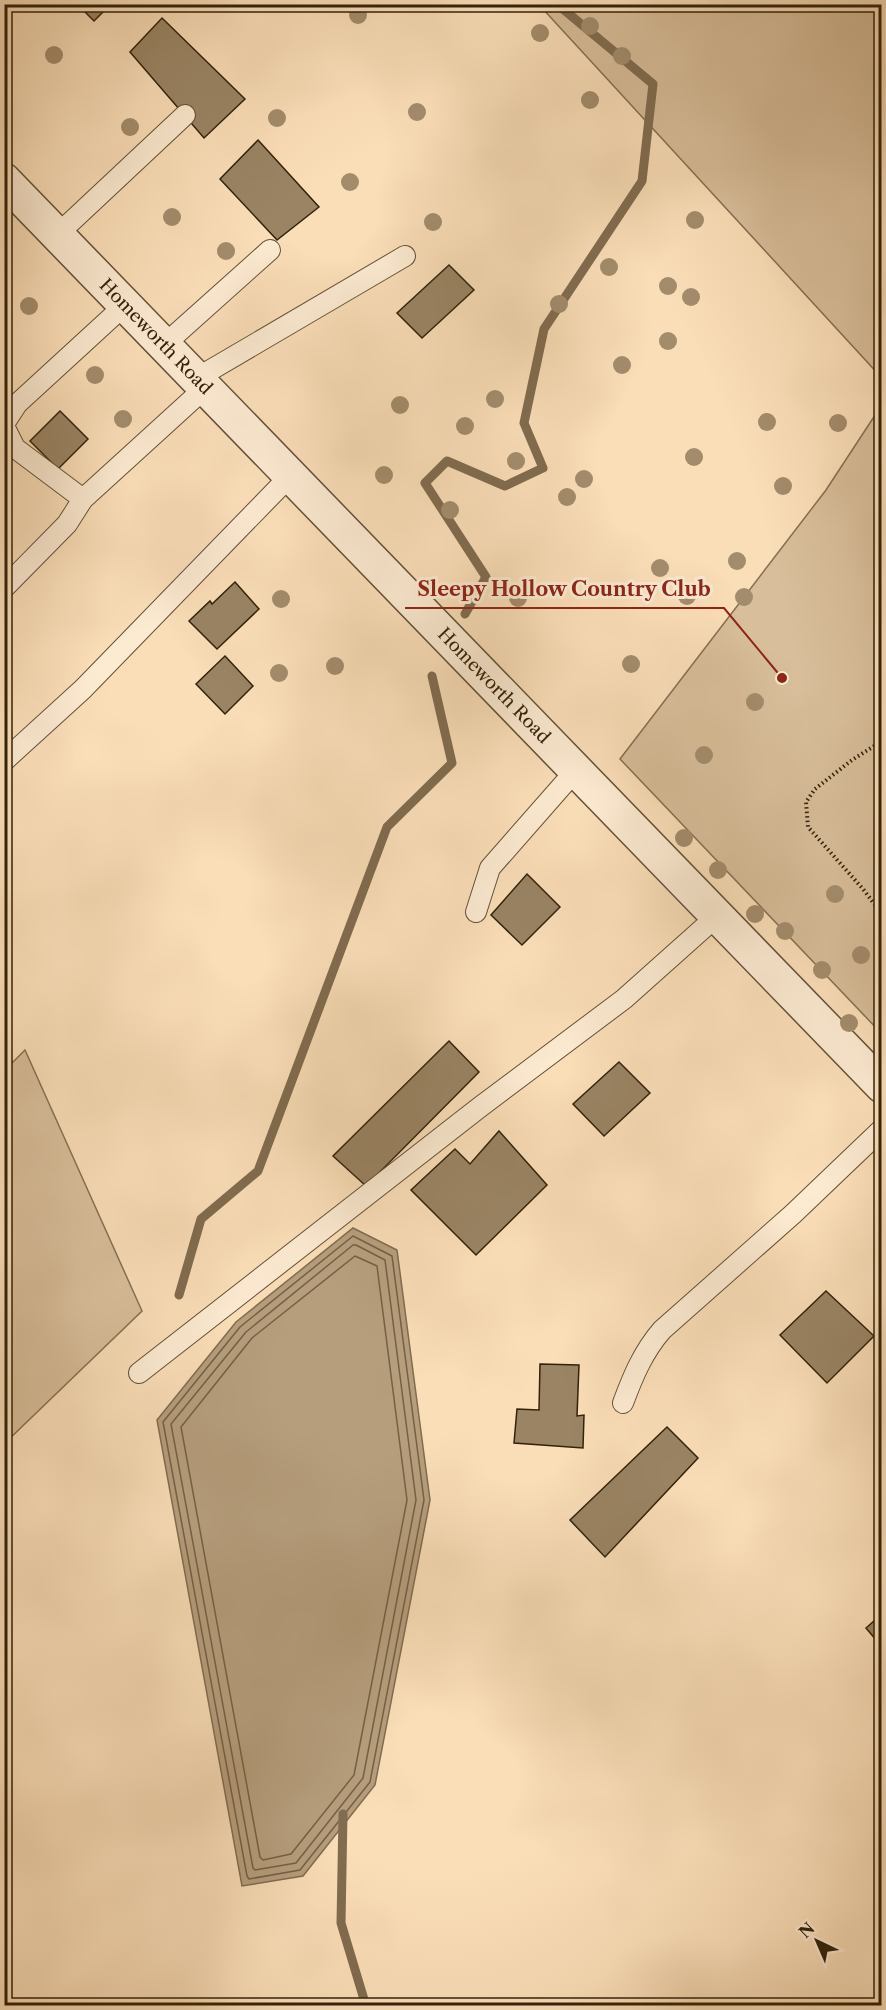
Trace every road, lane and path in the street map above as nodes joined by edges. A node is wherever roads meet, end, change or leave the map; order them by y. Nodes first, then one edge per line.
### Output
1 (185, 115) dead end
2 (4, 180) edge
3 (58, 234) junction
4 (270, 250) dead end
5 (405, 256) dead end
6 (126, 304) junction
7 (165, 344) junction
8 (202, 382) junction
9 (4, 425) edge
10 (291, 475) junction
11 (83, 499) junction
12 (4, 588) edge
13 (882, 741) edge
14 (4, 761) edge
15 (576, 770) junction
16 (476, 912) dead end
17 (882, 914) edge
18 (717, 916) junction
19 (882, 1086) edge
20 (882, 1129) edge
21 (139, 1373) dead end
22 (623, 1403) dead end

1 - 3 lane
2 - 3 street, Homeworth Road
3 - 6 street, Homeworth Road
4 - 7 lane
5 - 8 lane
6 - 7 street, Homeworth Road
6 - 9 lane
7 - 8 street, Homeworth Road
8 - 10 street, Homeworth Road
8 - 11 lane
9 - 11 lane
10 - 14 lane
10 - 15 street, Homeworth Road
11 - 12 lane
13 - 17 path
15 - 16 lane
15 - 18 street, Homeworth Road
18 - 19 street, Homeworth Road
18 - 21 lane
20 - 22 lane

